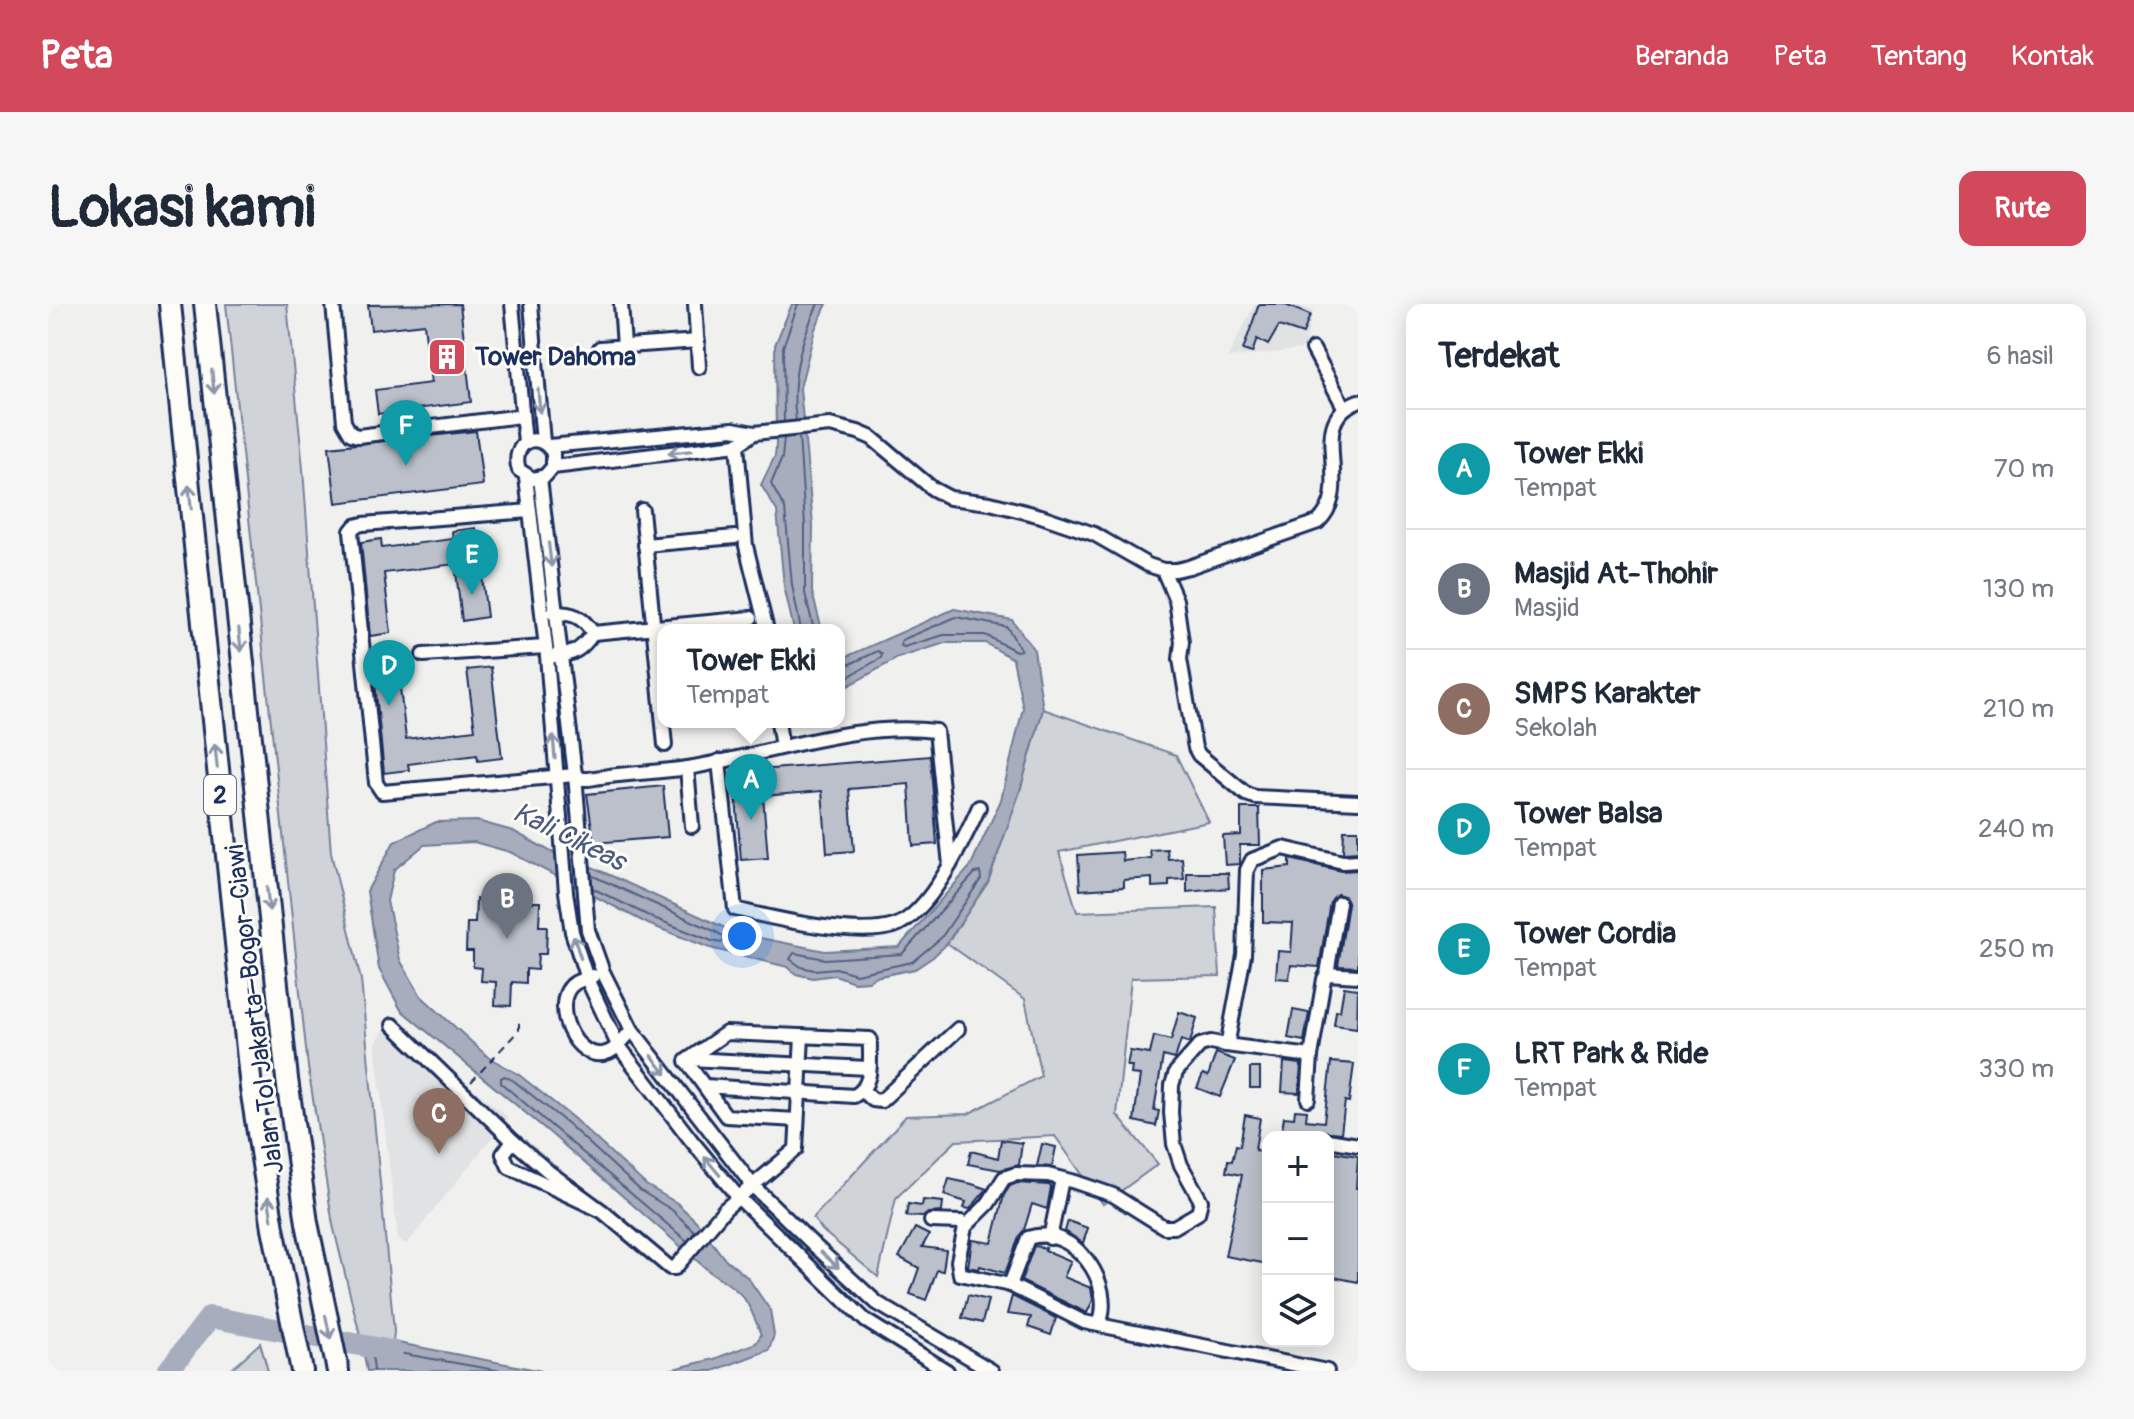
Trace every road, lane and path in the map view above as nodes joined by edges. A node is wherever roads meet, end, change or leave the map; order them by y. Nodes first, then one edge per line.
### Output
1 (170, 304) edge
2 (205, 304) edge
3 (333, 304) edge
4 (512, 304) edge
5 (531, 304) edge
6 (621, 304) edge
7 (695, 304) edge
8 (698, 341) junction
9 (624, 346) junction
10 (600, 348) dead end
11 (1313, 349) dead end
12 (699, 367) dead end
13 (1358, 401) edge
14 (1344, 407) junction
15 (521, 416) junction
16 (757, 433) junction
17 (525, 443) junction
18 (546, 444) junction
19 (737, 445) junction
20 (553, 467) junction
21 (533, 477) junction
22 (642, 510) dead end
23 (530, 511) junction
24 (735, 537) dead end
25 (645, 545) junction
26 (1163, 570) junction
27 (541, 613) junction
28 (557, 613) junction
29 (751, 618) dead end
30 (686, 624) edge
31 (766, 624) edge
32 (653, 627) junction
33 (657, 627) edge
34 (593, 633) junction
35 (546, 652) junction
36 (423, 655) dead end
37 (562, 655) junction
38 (657, 663) edge
39 (664, 728) edge
40 (779, 728) edge
41 (665, 745) dead end
42 (782, 747) junction
43 (719, 761) junction
44 (687, 768) junction
45 (575, 775) junction
46 (556, 777) junction
47 (1358, 802) edge
48 (979, 807) dead end
49 (692, 826) dead end
50 (1358, 861) edge
51 (950, 865) junction
52 (1339, 903) dead end
53 (603, 972) junction
54 (1327, 974) junction
55 (1358, 976) edge
56 (587, 979) junction
57 (519, 1022) dead end
58 (393, 1025) dead end
59 (958, 1029) dead end
60 (632, 1030) junction
61 (802, 1036) junction
62 (618, 1045) junction
63 (1226, 1045) junction
64 (1311, 1056) junction
65 (689, 1059) junction
66 (800, 1064) junction
67 (868, 1068) junction
68 (468, 1086) joint
69 (705, 1086) junction
70 (863, 1091) junction
71 (799, 1092) junction
72 (1308, 1099) dead end
73 (797, 1120) junction
74 (703, 1124) junction
75 (691, 1140) junction
76 (513, 1141) junction
77 (1334, 1141) edge
78 (1358, 1145) edge
79 (1062, 1179) junction
80 (753, 1186) junction
81 (738, 1197) junction
82 (602, 1211) junction
83 (931, 1221) dead end
84 (965, 1227) junction
85 (1050, 1238) junction
86 (1010, 1285) junction
87 (877, 1303) junction
88 (866, 1321) junction
89 (1099, 1324) junction
90 (302, 1371) edge
91 (338, 1371) edge
92 (947, 1371) edge
93 (992, 1371) edge
94 (1327, 1371) edge

90 -> 1 highway, Jalan Tol Jakarta–Bogor–Ciawi / 2
2 -> 91 highway, Jalan Tol Jakarta–Bogor–Ciawi / 2
3 - 15 street
4 - 15 street
5 -> 18 street
6 - 9 street
7 - 8 street
8 - 9 street
8 - 12 street
9 - 10 street
11 - 14 street
13 - 14 street
14 - 26 street
15 - 17 street
16 - 18 street
16 - 19 street
16 - 26 street
17 - 18 street
17 - 21 street
18 - 20 street
19 -> 20 street
19 - 31 street
20 - 21 street
21 - 23 street
21 -> 28 street
22 - 25 street
23 - 27 street
23 - 46 street
24 - 25 street
25 - 32 street
26 - 47 street
27 - 28 street
27 - 35 street
28 - 34 street
28 - 37 street
29 - 30 street
32 - 33 street
32 - 34 street
32 - 38 street
34 - 37 street
35 - 36 street
35 - 37 street
46 -> 35 street
37 - 45 street
39 - 41 street
40 - 42 street
42 - 43 street
42 - 51 street
43 - 44 street
43 - 51 street
44 - 45 street
44 - 49 street
45 - 46 street
45 - 53 street
56 -> 46 street
48 - 51 street
50 - 63 street
52 - 54 street
53 - 56 street
53 - 60 street
54 - 55 street
54 - 64 street
56 - 62 street
56 - 62 street
57 - 68 path
58 - 76 street
59 - 70 street
60 - 62 street
60 -> 74 street
61 - 65 street
61 - 66 street
61 - 67 street
62 - 75 street
63 - 64 street
63 - 79 street
64 - 72 street
65 - 66 street
65 - 69 street
66 - 67 street
66 - 71 street
67 - 70 street
68 - 76 street
69 - 71 street
69 - 73 street
70 - 71 street
71 - 73 street
73 - 80 street
74 - 75 street
74 - 80 street
81 -> 75 street
76 - 82 street
76 - 82 street
77 - 78 street
79 - 84 street
79 - 85 street
80 - 81 street
80 -> 87 street
81 - 82 street
81 - 88 street
83 - 84 street
84 - 86 street
85 - 86 street
85 - 89 street
86 - 89 street
87 - 88 street
87 - 93 street
88 - 92 street
89 - 94 street

